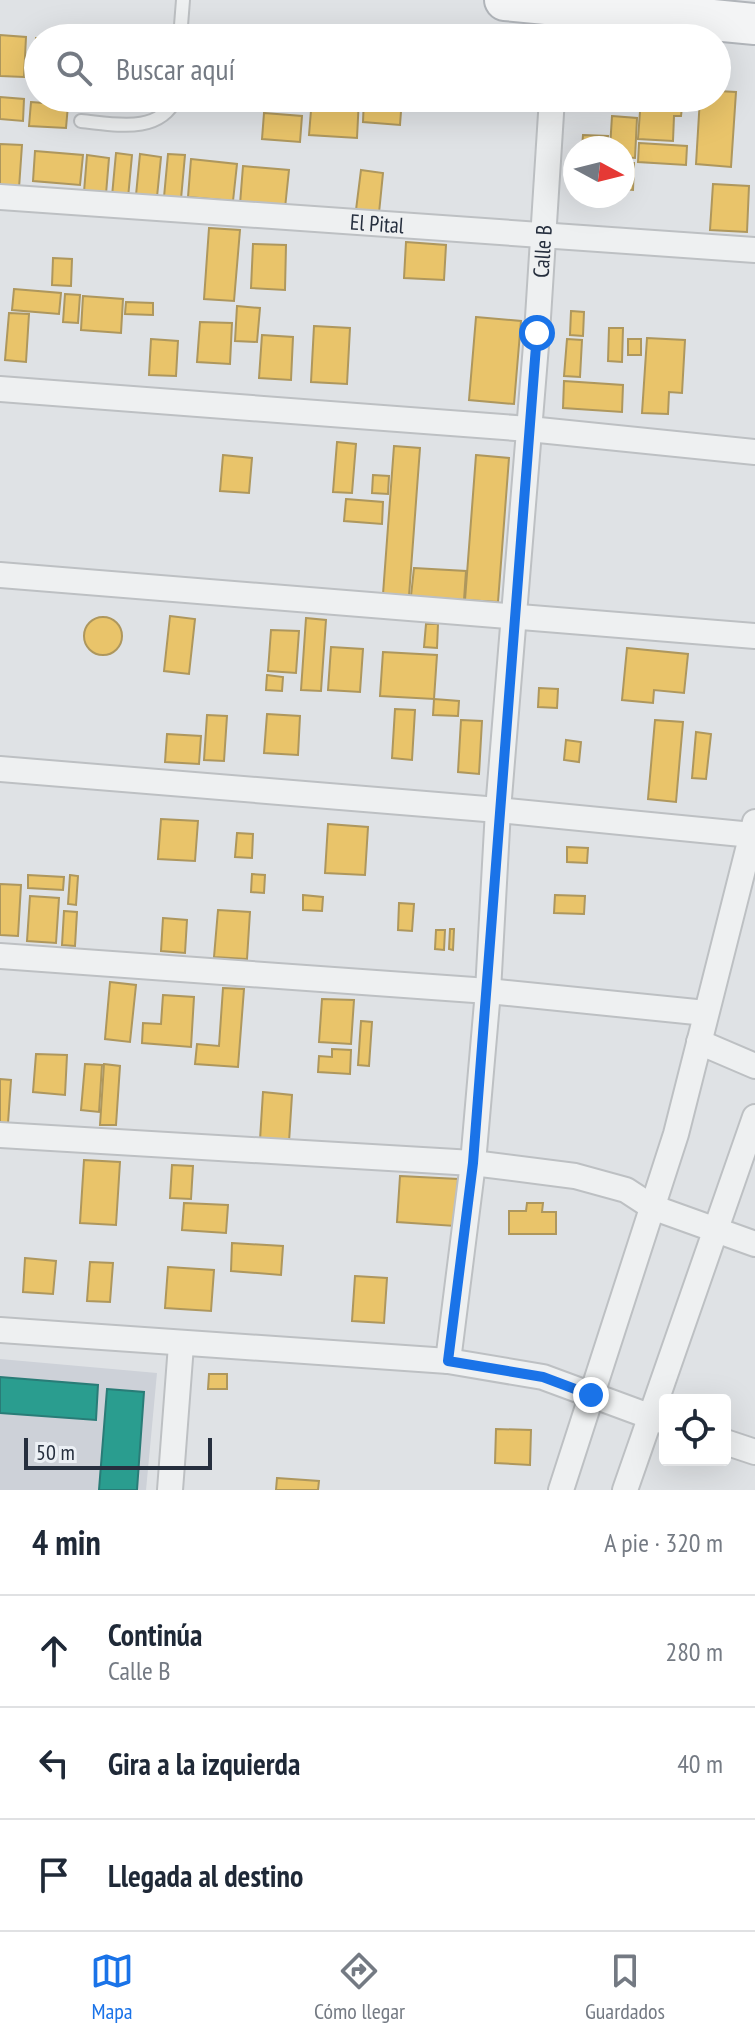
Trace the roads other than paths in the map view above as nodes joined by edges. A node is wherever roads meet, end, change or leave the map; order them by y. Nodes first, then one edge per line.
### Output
1 (183, 0) edge
2 (505, 0) edge
3 (754, 20) edge
4 (558, 22) edge
5 (181, 24) edge
6 (167, 112) edge
7 (551, 112) edge
8 (81, 121) dead end
9 (0, 197) edge
10 (542, 234) junction
11 (755, 250) edge
12 (0, 389) edge
13 (529, 429) junction
14 (755, 452) edge
15 (0, 575) edge
16 (513, 614) junction
17 (755, 636) edge
18 (0, 769) edge
19 (498, 810) junction
20 (753, 828) edge
21 (0, 956) edge
22 (488, 991) junction
23 (706, 1013) junction
24 (699, 1042) junction
25 (755, 1066) edge
26 (755, 1117) edge
27 (0, 1135) edge
28 (473, 1163) junction
29 (652, 1207) junction
30 (715, 1231) junction
31 (755, 1244) edge
32 (0, 1330) edge
33 (181, 1345) junction
34 (448, 1361) junction
35 (667, 1394) edge
36 (591, 1395) junction
37 (659, 1420) edge
38 (731, 1444) edge
39 (755, 1452) edge
40 (170, 1490) edge
41 (561, 1490) edge
42 (625, 1490) edge

1 - 5 lane
2 - 4 highway
3 - 4 highway
6 - 8 lane
7 - 10 street, Calle B
9 - 10 street, El Pital
10 - 11 street, El Pital
10 - 13 street, Calle B
12 - 13 street
13 - 14 street
13 - 16 street, Calle B
15 - 16 street
16 - 17 street
16 - 19 street, Calle B
18 - 19 street
19 - 20 street
19 - 22 street, Calle B
20 - 23 street
21 - 22 street
22 - 23 street
22 - 28 street, Calle B
23 - 24 street
24 - 25 street
24 - 29 street
26 - 30 street
27 - 28 street
28 - 29 street
28 - 34 street, Calle B
29 - 30 street
29 - 36 street
30 - 31 street
30 - 35 street
32 - 33 street
33 - 34 street
33 - 40 street
34 - 36 street
36 - 37 street
36 - 41 street
37 - 42 street
38 - 39 street

